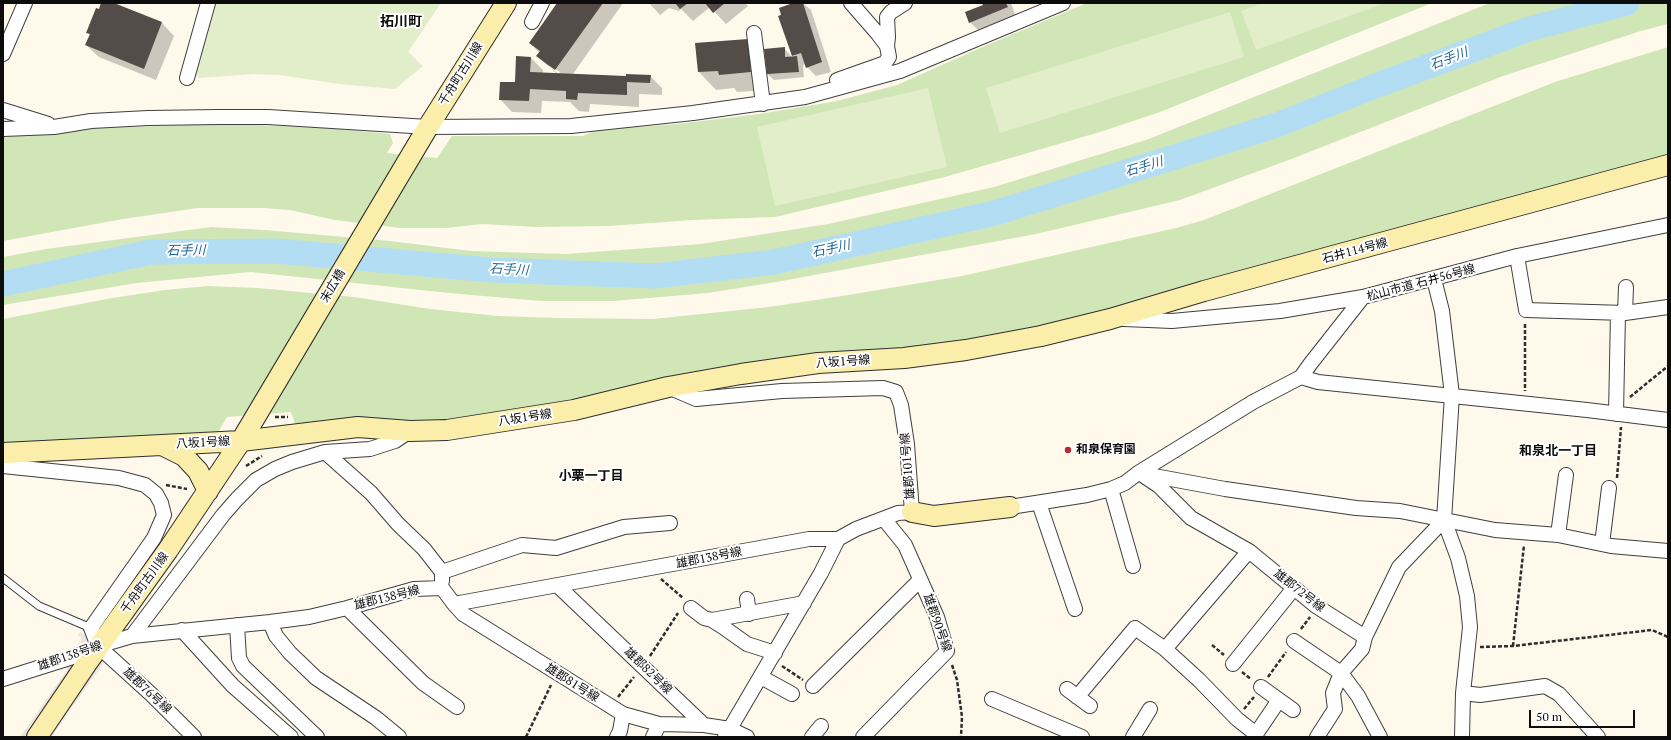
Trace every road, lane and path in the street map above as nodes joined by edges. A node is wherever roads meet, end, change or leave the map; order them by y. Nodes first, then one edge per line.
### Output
1 (25, 3) edge
2 (208, 3) edge
3 (506, 3) edge
4 (542, 3) edge
5 (851, 3) edge
6 (905, 3) edge
7 (1063, 3) edge
8 (532, 22) dead end
9 (754, 33) dead end
10 (887, 46) junction
11 (3, 54) edge
12 (187, 78) dead end
13 (825, 93) junction
14 (763, 104) junction
15 (3, 110) edge
16 (54, 126) junction
17 (428, 127) junction
18 (3, 129) edge
19 (417, 146) joint
20 (1668, 165) edge
21 (1668, 225) edge
22 (1517, 256) junction
23 (1434, 279) junction
24 (1626, 287) dead end
25 (1363, 297) junction
26 (1668, 307) edge
27 (1526, 310) junction
28 (1622, 313) junction
29 (1110, 319) junction
30 (1041, 336) joint
31 (1668, 366) edge
32 (1302, 377) junction
33 (668, 387) junction
34 (1452, 395) junction
35 (1526, 403) junction
36 (1618, 412) junction
37 (1668, 420) edge
38 (410, 431) junction
39 (246, 434) junction
40 (164, 446) junction
41 (325, 452) junction
42 (3, 453) edge
43 (3, 466) edge
44 (1138, 473) junction
45 (1566, 475) dead end
46 (1609, 488) joint
47 (1111, 489) junction
48 (208, 491) junction
49 (1039, 503) junction
50 (1010, 507) joint
51 (912, 512) junction
52 (884, 519) junction
53 (1444, 520) junction
54 (670, 523) dead end
55 (1526, 532) junction
56 (1558, 535) junction
57 (838, 539) junction
58 (1602, 544) junction
59 (1249, 551) junction
60 (1668, 552) edge
61 (1133, 566) dead end
62 (649, 569) junction
63 (442, 572) junction
64 (3, 578) edge
65 (920, 580) junction
66 (558, 586) junction
67 (442, 588) junction
68 (1294, 588) junction
69 (747, 599) dead end
70 (804, 603) junction
71 (454, 604) junction
72 (686, 606) junction
73 (1316, 606) junction
74 (347, 608) junction
75 (1075, 609) dead end
76 (749, 614) junction
77 (712, 620) junction
78 (270, 622) junction
79 (237, 625) junction
80 (91, 628) junction
81 (182, 630) junction
82 (132, 636) junction
83 (1365, 637) junction
84 (1668, 637) edge
85 (1294, 641) junction
86 (98, 646) junction
87 (1512, 646) junction
88 (1468, 648) junction
89 (1165, 649) junction
90 (947, 651) junction
91 (773, 656) junction
92 (1233, 664) dead end
93 (643, 666) junction
94 (557, 673) junction
95 (1341, 673) junction
96 (4, 677) edge
97 (761, 677) junction
98 (813, 686) joint
99 (1261, 687) junction
100 (1463, 693) junction
101 (792, 694) dead end
102 (992, 699) dead end
103 (1279, 700) junction
104 (1090, 706) dead end
105 (457, 707) dead end
106 (611, 707) junction
107 (1150, 709) dead end
108 (1293, 710) dead end
109 (623, 714) junction
110 (1237, 719) junction
111 (659, 724) junction
112 (704, 725) junction
113 (821, 726) dead end
114 (727, 733) edge
115 (389, 734) edge
116 (1255, 736) edge
117 (37, 737) edge
118 (194, 737) edge
119 (291, 737) edge
120 (317, 737) edge
121 (526, 737) edge
122 (617, 737) edge
123 (654, 737) edge
124 (747, 737) edge
125 (812, 737) edge
126 (863, 737) edge
127 (961, 737) edge
128 (1082, 737) edge
129 (1133, 737) edge
130 (1317, 737) edge
131 (1380, 737) edge
132 (1462, 737) edge
133 (1598, 737) edge

1 - 11 street
2 - 12 street
3 - 17 street, 千舟町古川線
4 - 8 street
5 - 10 street
6 - 10 street
7 - 13 street
9 - 14 street
10 - 13 street
13 - 14 street
14 - 17 street
15 - 16 street
16 - 17 street
16 - 18 street
17 - 19 street, 千舟町古川線
19 - 39 street, 末広橋
20 - 29 street, 石井114号線
21 - 22 street, 松山市道 石井56号線
22 - 23 street, 松山市道 石井56号線
22 - 27 street
23 - 25 street, 松山市道 石井56号線
23 - 34 street
24 - 28 street
25 - 29 street
25 - 32 street, 松山市道 石井56号線
26 - 28 street
27 - 28 street
27 - 35 path
28 - 36 street
29 - 30 street, 石井114号線
30 - 33 street, 八坂1号線
31 - 36 path
32 - 34 street
32 - 44 street, 松山市道 石井56号線
33 - 38 street, 八坂1号線
33 - 51 street, 雄郡101号線
34 - 35 street
34 - 53 street
35 - 36 street
36 - 37 street
36 - 46 path
38 - 39 street, 八坂1号線
38 - 41 street
39 - 40 street, 八坂1号線
39 - 48 street, 千舟町古川線
40 - 42 street, 八坂1号線
40 - 48 street
41 - 63 street
41 - 82 street
43 - 80 street
44 - 47 street, 松山市道 石井56号線
44 - 53 street
44 - 59 street, 雄郡72号線
45 - 56 street
46 - 58 street
47 - 49 street, 松山市道 石井56号線
47 - 61 street
48 - 86 street, 千舟町古川線
49 - 50 street, 松山市道 石井56号線
49 - 75 street
50 - 51 street
51 - 52 street, 雄郡101号線
52 - 57 street, 雄郡101号線
52 - 65 street, 雄郡90号線
53 - 55 street
53 - 83 street
53 - 88 street
54 - 63 street
55 - 56 street
55 - 87 path
56 - 58 street
57 - 62 street, 雄郡138号線
57 - 70 street
58 - 60 street
59 - 68 street, 雄郡72号線
59 - 89 street
62 - 66 street, 雄郡138号線
62 - 72 path
63 - 67 street
64 - 80 lane
65 - 90 street, 雄郡90号線
65 - 98 street
66 - 71 street, 雄郡138号線
66 - 93 street, 雄郡82号線
67 - 71 street
67 - 74 street, 雄郡138号線
68 - 73 street, 雄郡72号線
68 - 92 street
69 - 76 street
70 - 76 street
70 - 91 street
71 - 94 street, 雄郡81号線
72 - 77 street
72 - 93 path
73 - 83 street, 雄郡72号線
73 - 85 path
74 - 78 street, 雄郡138号線
74 - 105 street
76 - 77 street
77 - 91 street
78 - 79 street, 雄郡138号線
78 - 115 street
79 - 81 street, 雄郡138号線
79 - 120 street
80 - 86 street
81 - 82 street, 雄郡138号線
81 - 119 street
82 - 86 street, 雄郡138号線
83 - 95 street
84 - 87 path
85 - 95 street
85 - 99 path
86 - 96 street, 雄郡138号線
86 - 117 street, 千舟町古川線
86 - 118 street, 雄郡76号線
87 - 88 path
88 - 100 street
89 - 104 street
89 - 110 street
90 - 126 street
90 - 127 path, 雄郡90号線
91 - 97 street
91 - 98 path
93 - 106 path
93 - 112 street, 雄郡82号線
94 - 106 street, 雄郡81号線
94 - 121 path
95 - 130 street
95 - 131 street
97 - 101 street
97 - 114 street
99 - 103 street
99 - 110 path
100 - 132 street
100 - 133 street
102 - 128 street
103 - 108 street
103 - 116 street
106 - 109 street, 雄郡81号線
107 - 129 street
109 - 111 street, 雄郡81号線
109 - 122 street
110 - 116 street
111 - 112 street, 雄郡81号線
111 - 123 street
112 - 114 street
113 - 125 street
114 - 124 street

